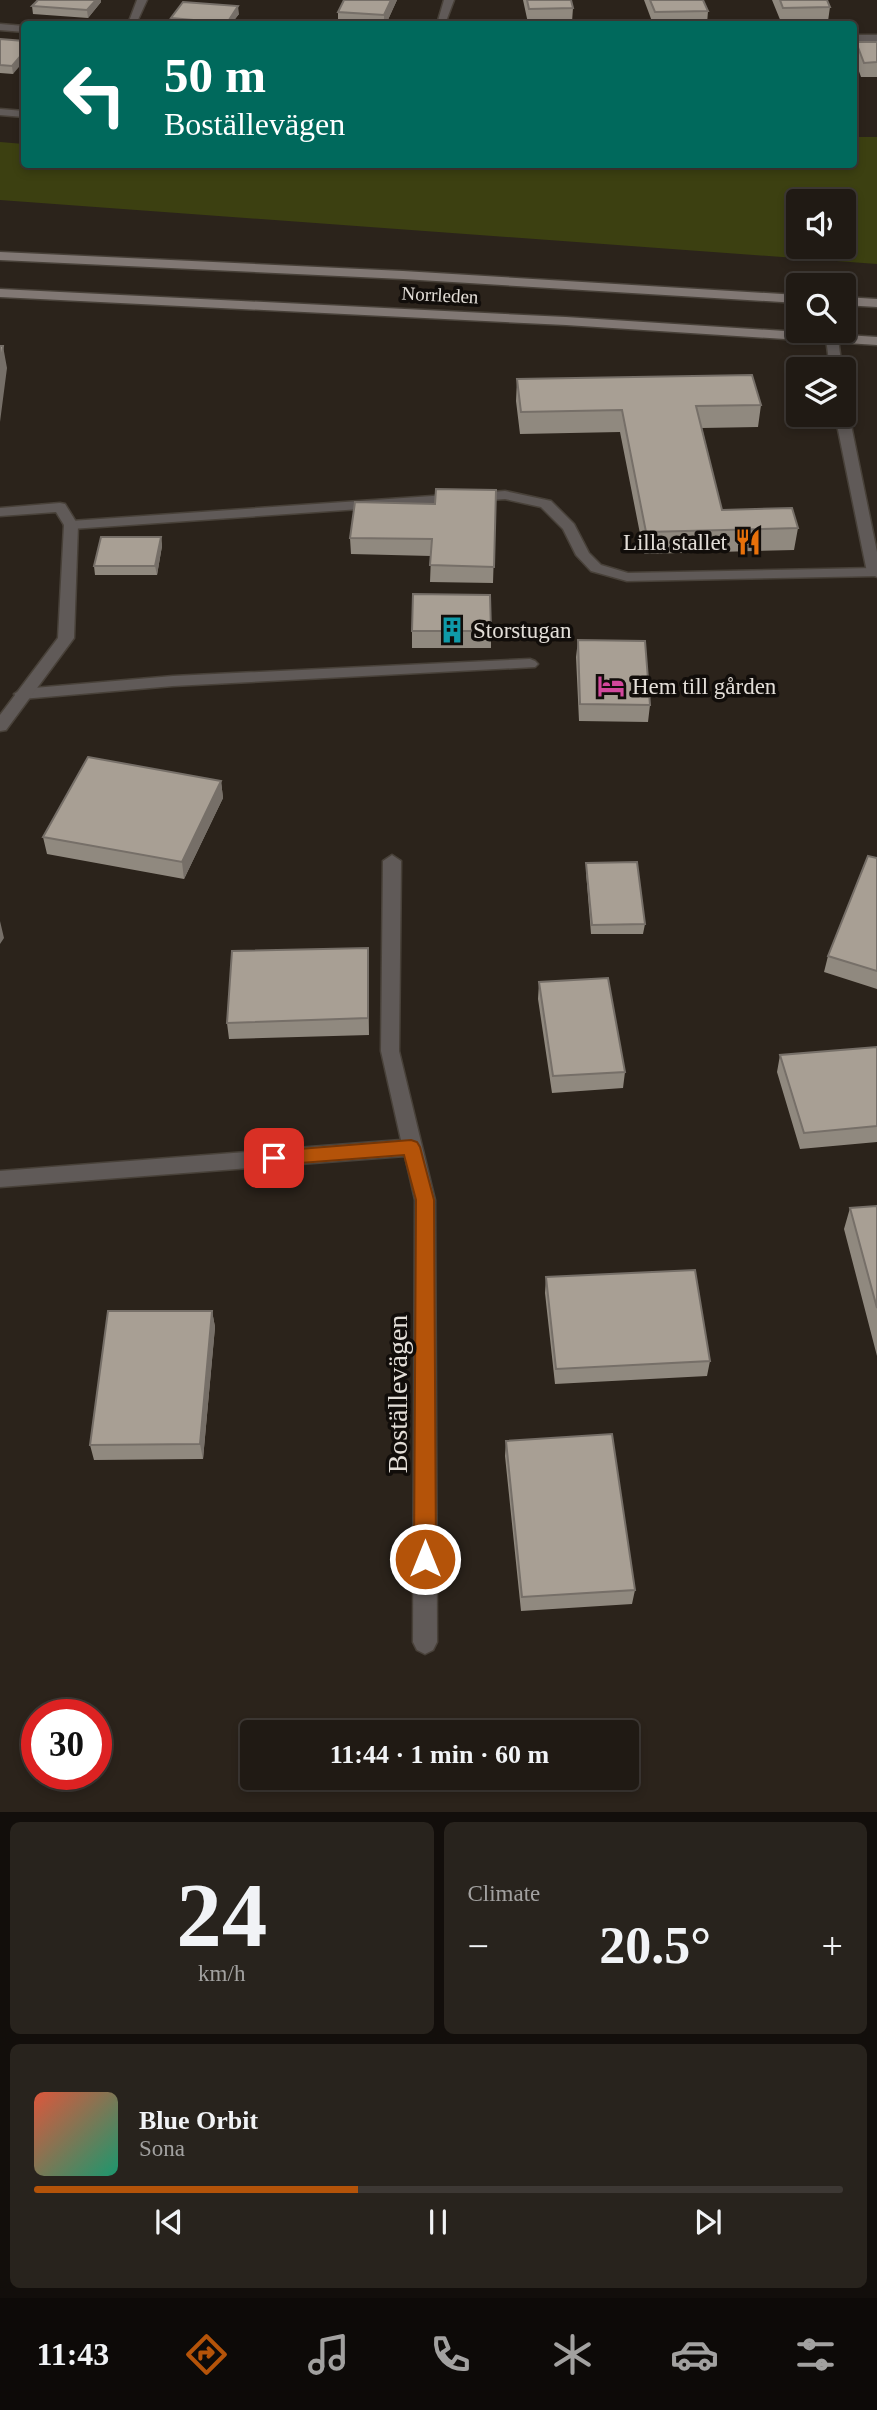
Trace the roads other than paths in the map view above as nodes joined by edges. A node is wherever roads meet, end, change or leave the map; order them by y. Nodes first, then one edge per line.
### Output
1 (142, 0) edge
2 (449, 0) edge
3 (133, 21) edge
4 (442, 21) edge
5 (0, 27) edge
6 (21, 29) edge
7 (857, 38) edge
8 (877, 38) edge
9 (0, 112) edge
10 (21, 114) edge
11 (0, 256) edge
12 (0, 293) edge
13 (786, 298) edge
14 (856, 302) edge
15 (877, 303) edge
16 (786, 333) edge
17 (856, 338) edge
18 (877, 341) edge
19 (845, 427) edge
20 (0, 512) edge
21 (71, 525) junction
22 (876, 573) edge
23 (530, 664) dead end
24 (22, 694) junction
25 (0, 726) edge
26 (392, 861) dead end
27 (411, 1147) junction
28 (0, 1179) edge
29 (425, 1642) dead end

1 - 3 street
2 - 4 street
5 - 6 street
7 - 8 street
9 - 10 street
11 - 13 main road, Norrleden
12 - 16 main road, Norrleden
14 - 15 main road
17 - 18 main road, Norrleden
19 - 22 street
20 - 21 street
21 - 22 street
21 - 24 street
23 - 24 street
24 - 25 street
26 - 27 street, Boställevägen
27 - 28 street
27 - 29 street, Boställevägen

